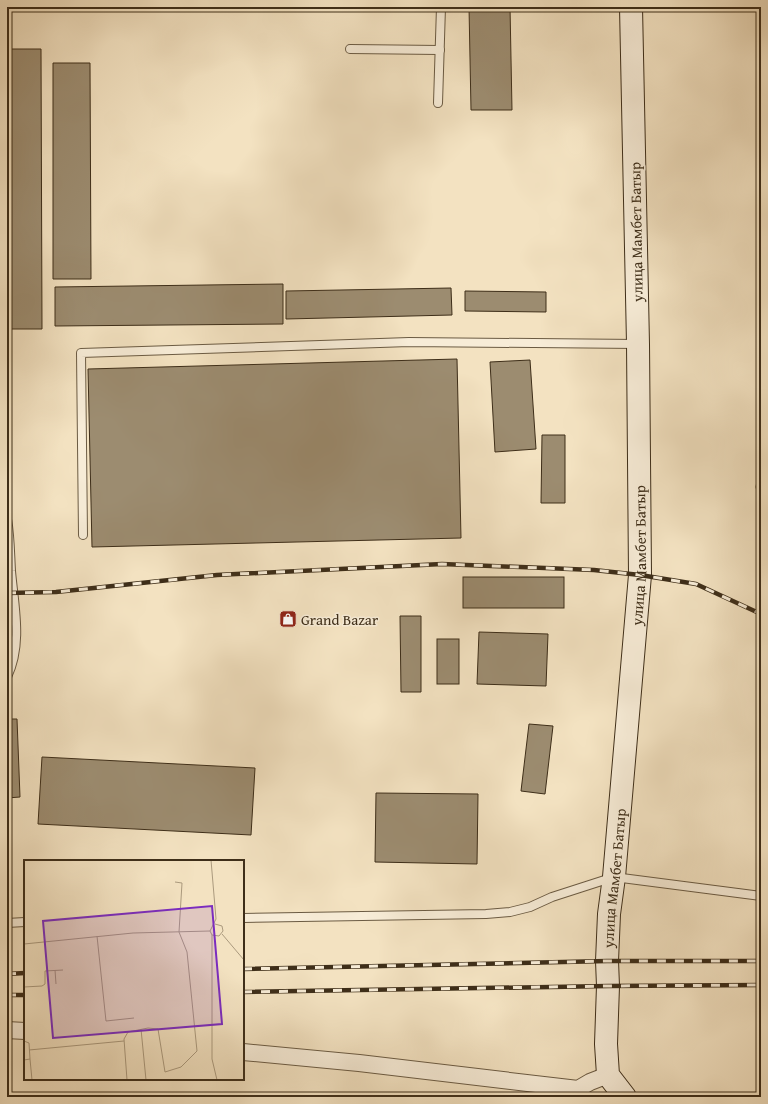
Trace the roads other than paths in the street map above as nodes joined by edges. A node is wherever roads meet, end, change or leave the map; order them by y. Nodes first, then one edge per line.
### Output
1 (440, 7) edge
2 (632, 7) edge
3 (350, 49) dead end
4 (440, 50) junction
5 (438, 103) dead end
6 (638, 344) junction
7 (7, 519) edge
8 (83, 535) dead end
9 (9, 574) edge
10 (7, 677) edge
11 (614, 877) junction
12 (761, 896) edge
13 (244, 918) edge
14 (24, 922) edge
15 (7, 923) edge
16 (7, 1030) edge
17 (24, 1031) edge
18 (244, 1052) edge
19 (608, 1075) junction
20 (576, 1093) edge
21 (625, 1097) edge

1 - 4 lane
2 - 6 main road, улица Мамбет Батыр
3 - 4 lane
4 - 5 lane
6 - 8 lane
6 - 11 main road, улица Мамбет Батыр
7 - 9 lane
9 - 10 lane
11 - 12 lane
11 - 13 lane
11 - 19 main road, улица Мамбет Батыр
14 - 15 lane
16 - 17 street
18 - 20 street
19 - 20 street
19 - 21 main road

